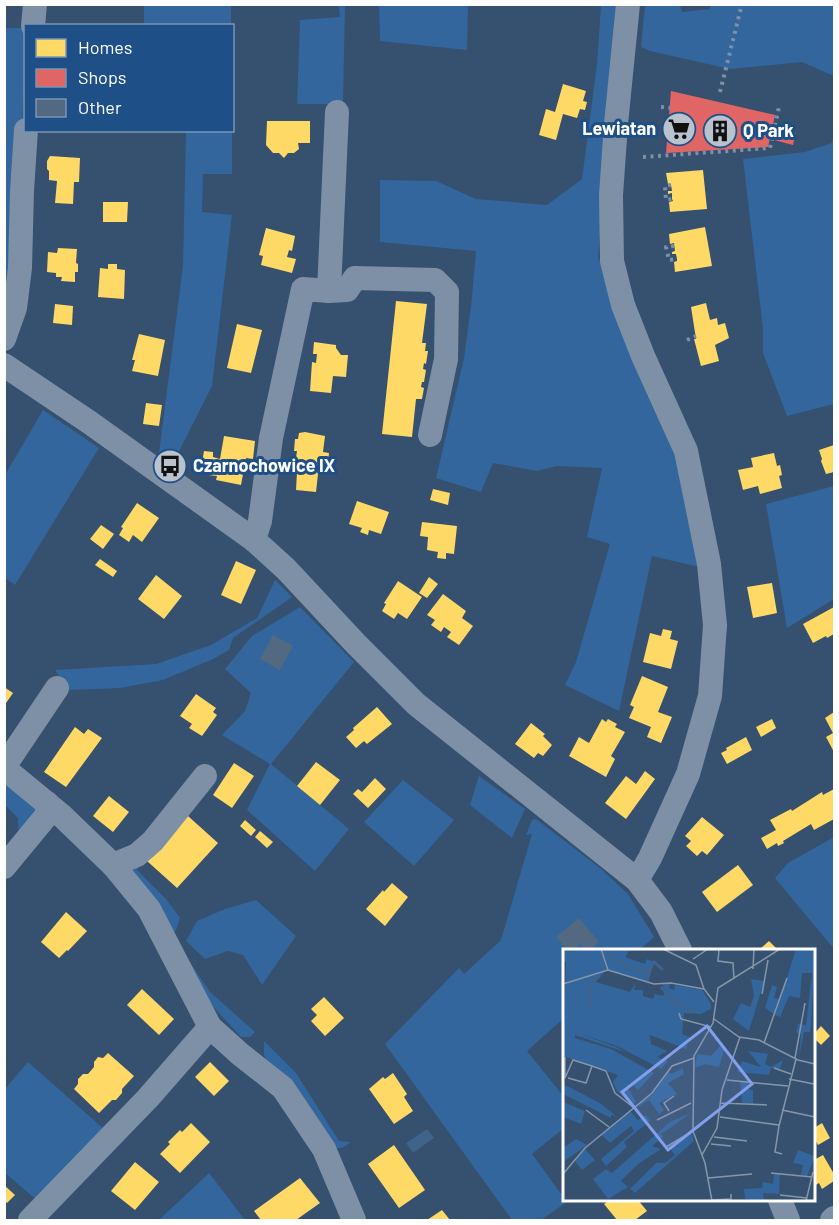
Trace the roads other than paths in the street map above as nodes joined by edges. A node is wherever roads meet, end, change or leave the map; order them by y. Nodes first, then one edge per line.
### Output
1 (35, 4) edge
2 (628, 4) edge
3 (33, 24) edge
4 (337, 112) dead end
5 (26, 132) edge
6 (329, 291) junction
7 (4, 339) edge
8 (4, 365) edge
9 (430, 435) dead end
10 (254, 540) junction
11 (57, 688) dead end
12 (4, 767) edge
13 (205, 776) dead end
14 (46, 803) junction
15 (113, 865) junction
16 (4, 867) edge
17 (637, 880) junction
18 (679, 949) edge
19 (210, 1027) junction
20 (780, 1201) edge
21 (30, 1221) edge
22 (354, 1221) edge
23 (788, 1221) edge

1 - 3 street
2 - 17 street
4 - 6 street
5 - 7 street
6 - 9 street
6 - 10 street
8 - 10 street
10 - 17 street
11 - 12 street
12 - 14 street
13 - 15 street
14 - 15 street
14 - 16 street
15 - 19 street
17 - 18 street
19 - 21 street
19 - 22 street
20 - 23 street

